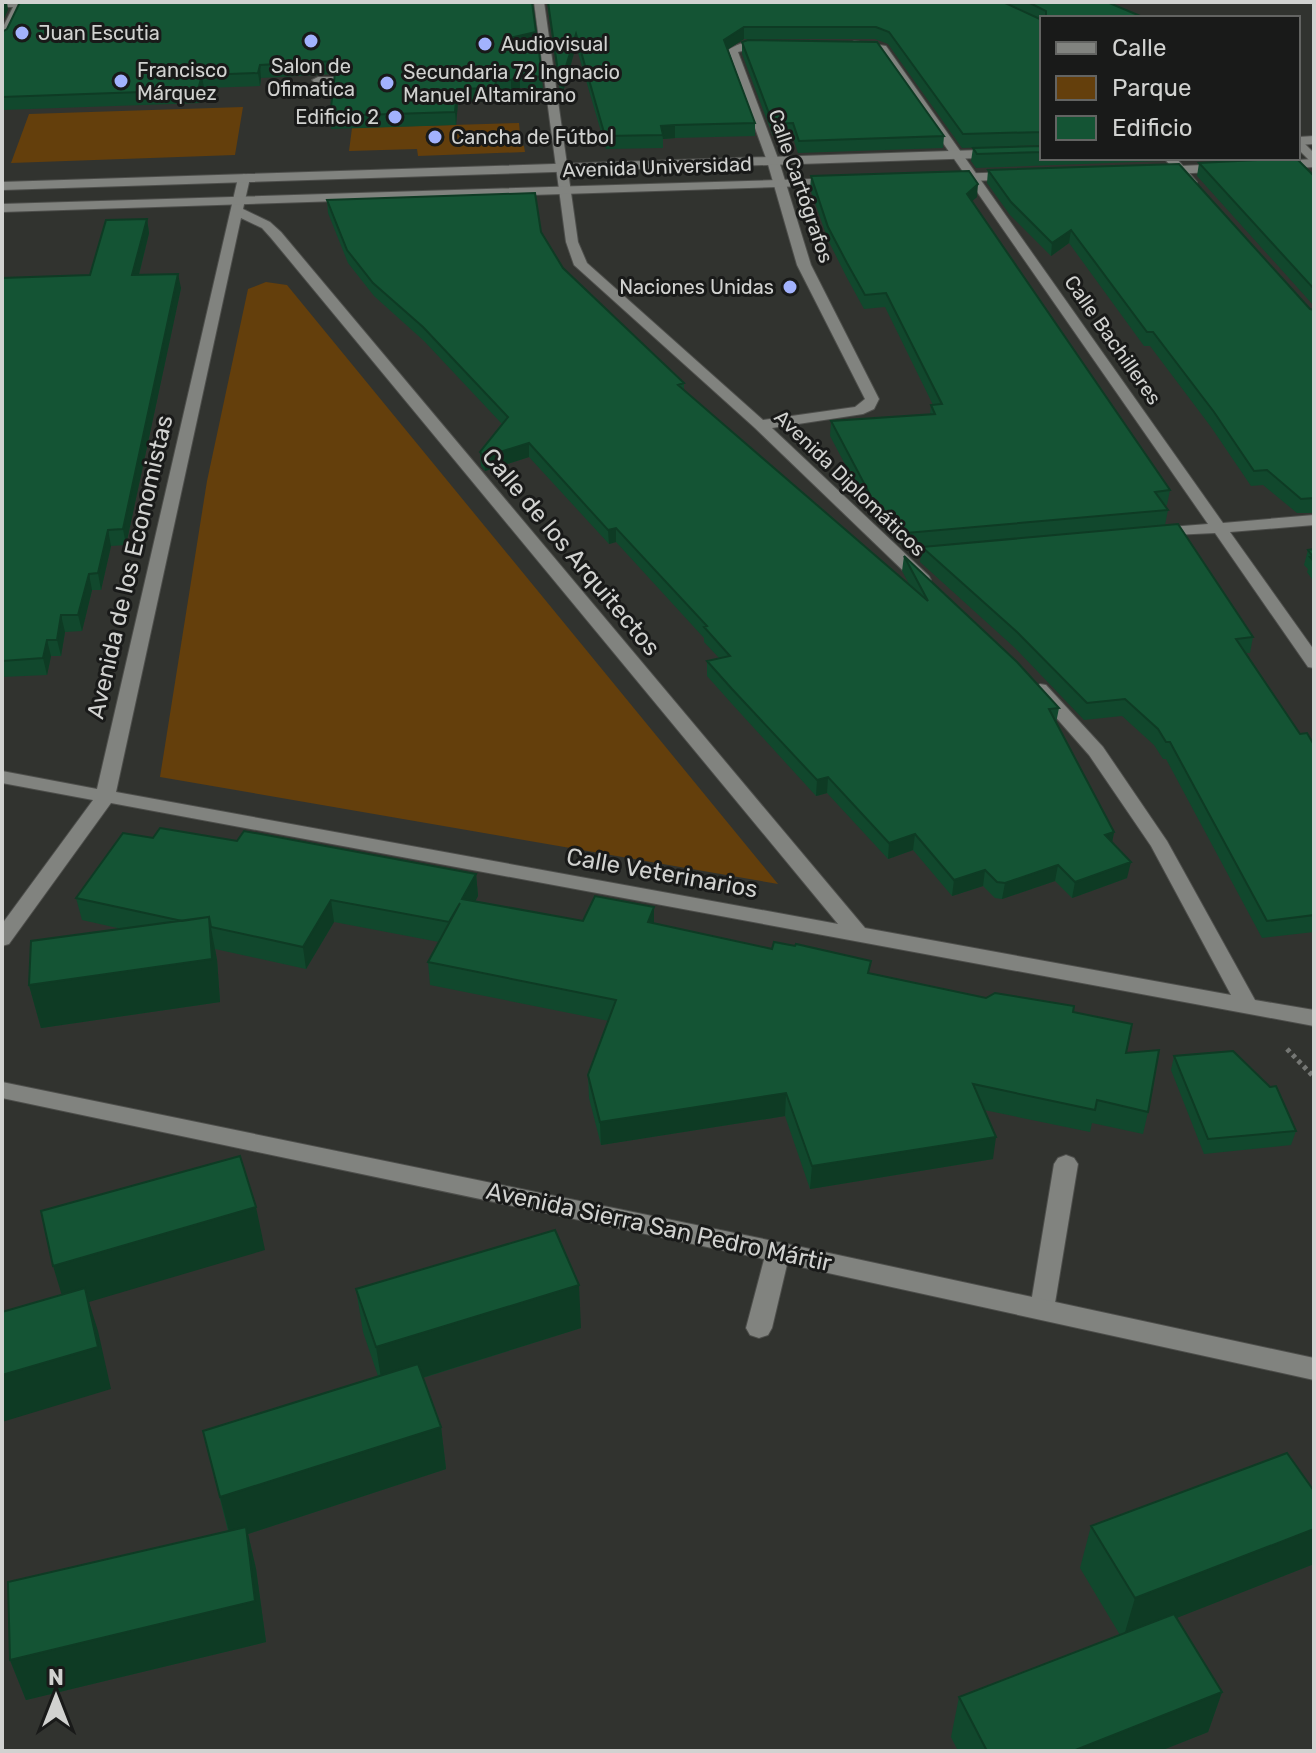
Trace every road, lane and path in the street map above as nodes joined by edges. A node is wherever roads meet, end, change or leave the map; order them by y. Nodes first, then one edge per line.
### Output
1 (70, 2) edge
2 (539, 2) edge
3 (20, 3) edge
4 (2, 4) edge
5 (2, 40) edge
6 (775, 44) edge
7 (834, 44) edge
8 (318, 80) edge
9 (336, 80) edge
10 (520, 94) edge
11 (551, 96) junction
12 (1300, 144) edge
13 (1040, 152) edge
14 (959, 155) junction
15 (1172, 160) edge
16 (773, 161) junction
17 (1314, 162) edge
18 (1269, 166) edge
19 (1239, 167) edge
20 (560, 168) junction
21 (1180, 170) junction
22 (1148, 172) edge
23 (1022, 176) edge
24 (975, 177) junction
25 (244, 178) junction
26 (930, 179) edge
27 (855, 181) edge
28 (780, 183) junction
29 (2, 186) edge
30 (564, 190) junction
31 (1201, 193) edge
32 (238, 206) junction
33 (2, 208) edge
34 (760, 425) junction
35 (1314, 520) edge
36 (1220, 528) junction
37 (1143, 535) edge
38 (928, 553) edge
39 (898, 556) junction
40 (932, 588) edge
41 (1314, 663) edge
42 (1023, 671) edge
43 (2, 777) edge
44 (105, 797) junction
45 (859, 935) junction
46 (2, 939) edge
47 (1247, 1005) junction
48 (1314, 1018) edge
49 (2, 1090) edge
50 (1066, 1164) dead end
51 (778, 1252) junction
52 (1042, 1309) junction
53 (759, 1328) dead end
54 (1314, 1369) edge

1 - 3 street
2 - 11 street, Avenida Diplomáticos
3 - 4 street
3 - 5 street
6 - 16 street, Calle Cartógrafos
7 - 14 street, Calle Bachilleres
8 - 9 street
10 - 11 street
11 - 20 street, Avenida Diplomáticos
12 - 17 street
13 - 14 street, Avenida Universidad
14 - 16 street, Avenida Universidad
14 - 24 street, Calle Bachilleres
15 - 21 street
16 - 20 street, Avenida Universidad
16 - 28 street, Calle Cartógrafos
17 - 18 street
19 - 21 street
20 - 25 street, Avenida Universidad
20 - 30 street, Avenida Diplomáticos
21 - 22 street
21 - 31 street
23 - 24 street
24 - 26 street
24 - 36 street, Calle Bachilleres
25 - 29 street, Avenida Universidad
25 - 32 street, Avenida de los Economistas
27 - 28 street, Avenida Universidad
28 - 30 street, Avenida Universidad
28 - 34 street, Calle Cartógrafos
30 - 32 street, Avenida Universidad
30 - 34 street, Avenida Diplomáticos
32 - 33 street, Avenida Universidad
32 - 44 street, Avenida de los Economistas
32 - 45 street, Calle de los Arquitectos
34 - 39 street, Avenida Diplomáticos
35 - 36 street
36 - 37 street
36 - 41 street, Calle Bachilleres
38 - 39 street
39 - 40 street, Avenida Diplomáticos
42 - 47 street
43 - 44 street, Calle Veterinarios
44 - 45 street, Calle Veterinarios
44 - 46 street, Avenida de los Economistas
45 - 47 street, Calle Veterinarios
47 - 48 street, Calle Veterinarios
49 - 51 street, Avenida Sierra San Pedro Mártir
50 - 52 street
51 - 52 street, Avenida Sierra San Pedro Mártir
51 - 53 street
52 - 54 street, Avenida Sierra San Pedro Mártir

